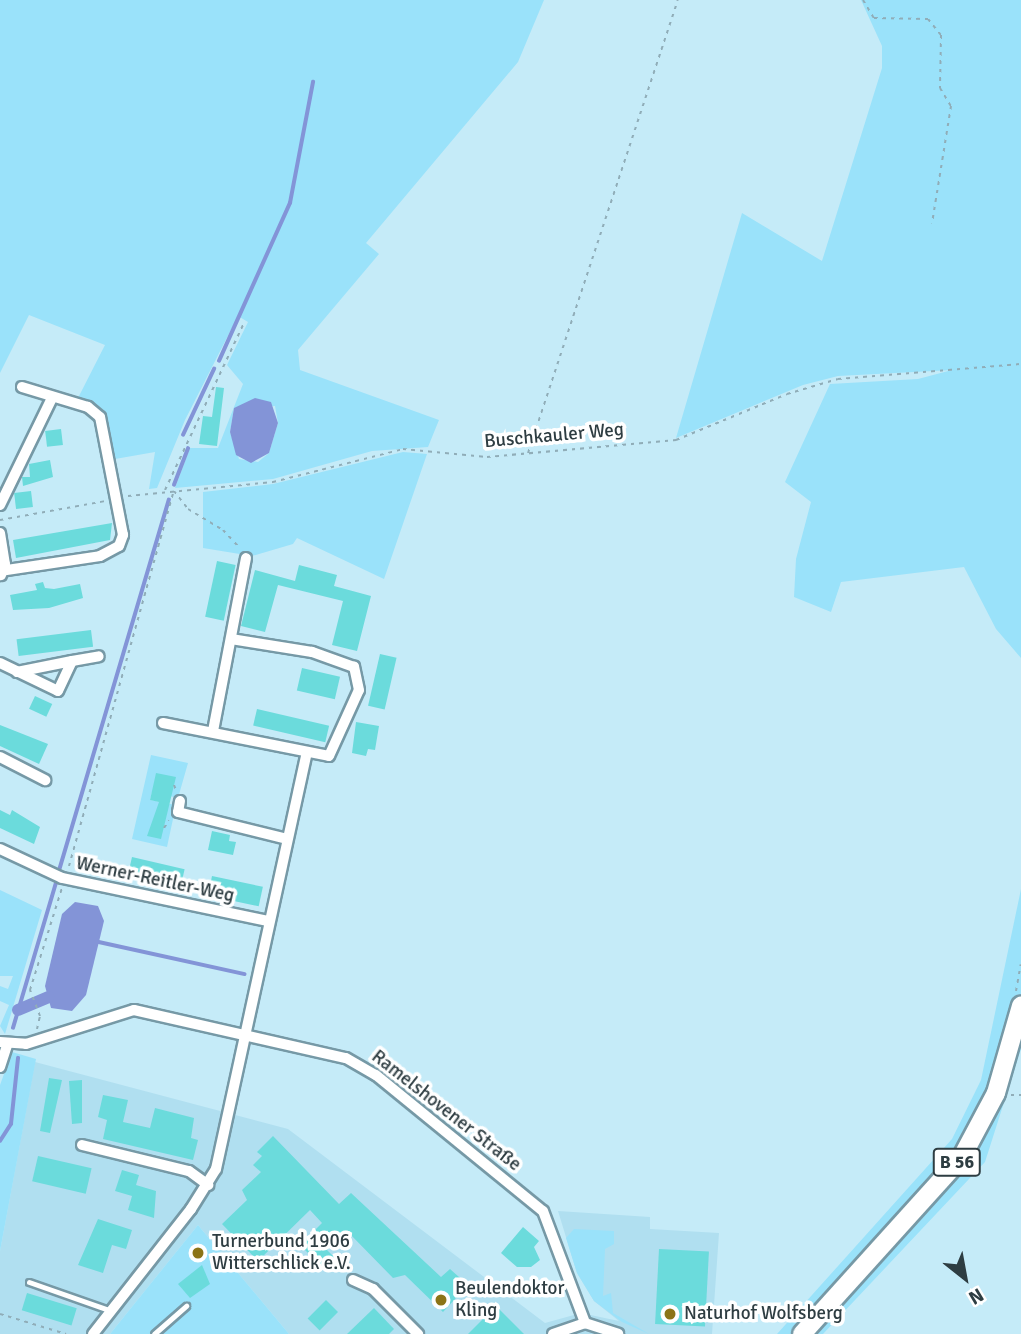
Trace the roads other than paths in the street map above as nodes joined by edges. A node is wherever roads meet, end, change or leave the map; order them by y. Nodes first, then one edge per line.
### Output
1 (22, 387) dead end
2 (52, 398) junction
3 (0, 505) edge
4 (0, 533) edge
5 (246, 558) road end
6 (1, 573) edge
7 (230, 639) junction
8 (99, 656) dead end
9 (72, 661) junction
10 (0, 663) edge
11 (17, 672) junction
12 (163, 723) dead end
13 (213, 731) junction
14 (307, 753) junction
15 (0, 757) edge
16 (45, 779) dead end
17 (180, 801) dead end
18 (287, 839) junction
19 (0, 849) edge
20 (267, 921) junction
21 (1018, 1002) edge
22 (241, 1035) junction
23 (4, 1043) edge
24 (0, 1067) edge
25 (82, 1145) dead end
26 (208, 1185) junction
27 (353, 1280) dead end
28 (29, 1282) dead end
29 (186, 1306) dead end
30 (109, 1310) junction
31 (585, 1323) junction
32 (93, 1334) edge
33 (154, 1334) edge
34 (418, 1334) edge
35 (553, 1334) edge
36 (618, 1334) edge
37 (802, 1334) edge

1 - 2 street
2 - 3 street
2 - 6 street
4 - 6 street
5 - 7 street
7 - 13 street
7 - 14 street
8 - 9 street
9 - 11 street
9 - 11 street
10 - 11 street
12 - 13 street
13 - 14 street
14 - 18 street
15 - 16 street
17 - 18 street
18 - 20 street
19 - 20 street, Werner-Reitler-Weg
20 - 22 street
21 - 37 main road, B 56
22 - 23 street, Ramelshovener Straße
22 - 26 street
22 - 31 street, Ramelshovener Straße
23 - 24 street
25 - 26 street
26 - 30 street
27 - 34 street
28 - 30 lane
29 - 33 lane
30 - 32 street
31 - 35 street
31 - 36 street

